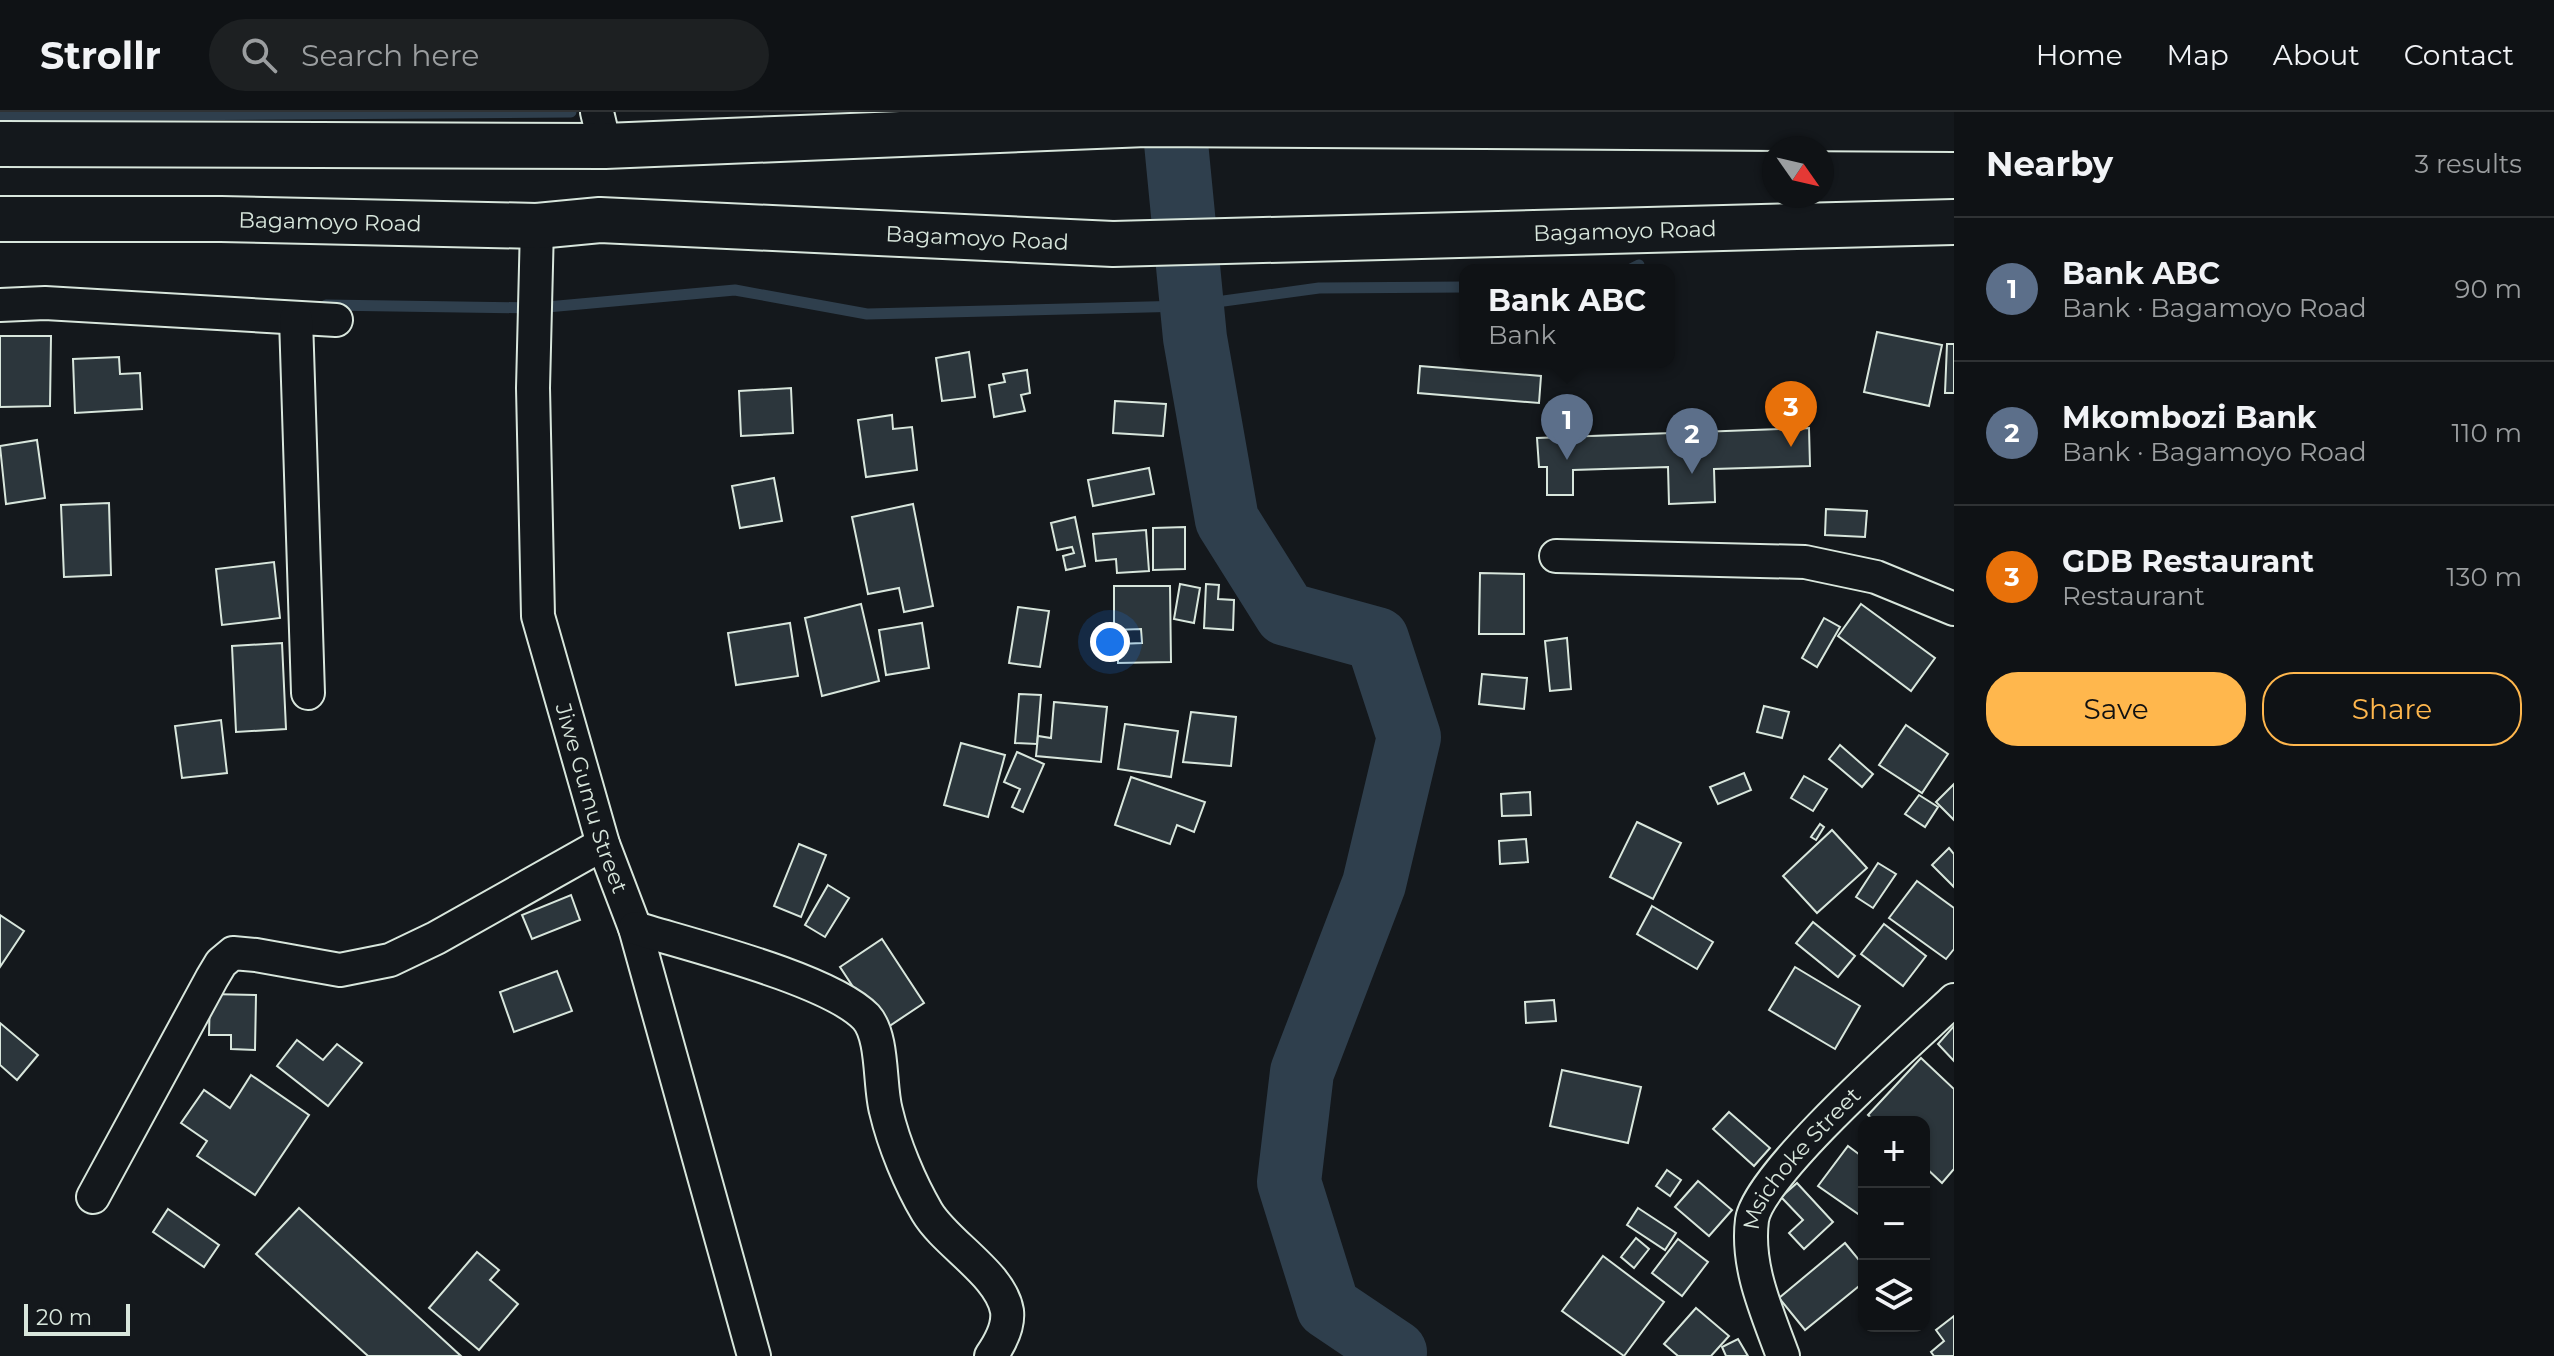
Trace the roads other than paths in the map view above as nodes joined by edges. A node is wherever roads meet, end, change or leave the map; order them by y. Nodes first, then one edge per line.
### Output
1 (601, 129) edge
2 (1954, 129) edge
3 (0, 144) edge
4 (0, 219) edge
5 (1954, 222) edge
6 (537, 226) junction
7 (0, 305) edge
8 (296, 319) junction
9 (336, 320) dead end
10 (1556, 556) dead end
11 (1954, 609) edge
12 (308, 693) dead end
13 (603, 844) junction
14 (635, 928) junction
15 (1954, 1000) edge
16 (93, 1197) dead end
17 (754, 1356) edge
18 (991, 1356) edge
19 (1783, 1356) edge

1 - 2 highway
1 - 3 highway
4 - 6 highway, Bagamoyo Road
5 - 6 highway, Bagamoyo Road
6 - 13 street, Jiwe Gumu Street
7 - 8 street
8 - 9 street
8 - 12 street
10 - 11 street
13 - 14 street, Jiwe Gumu Street
13 - 16 street
14 - 17 street, Jiwe Gumu Street
14 - 18 street
15 - 19 street, Msichoke Street

